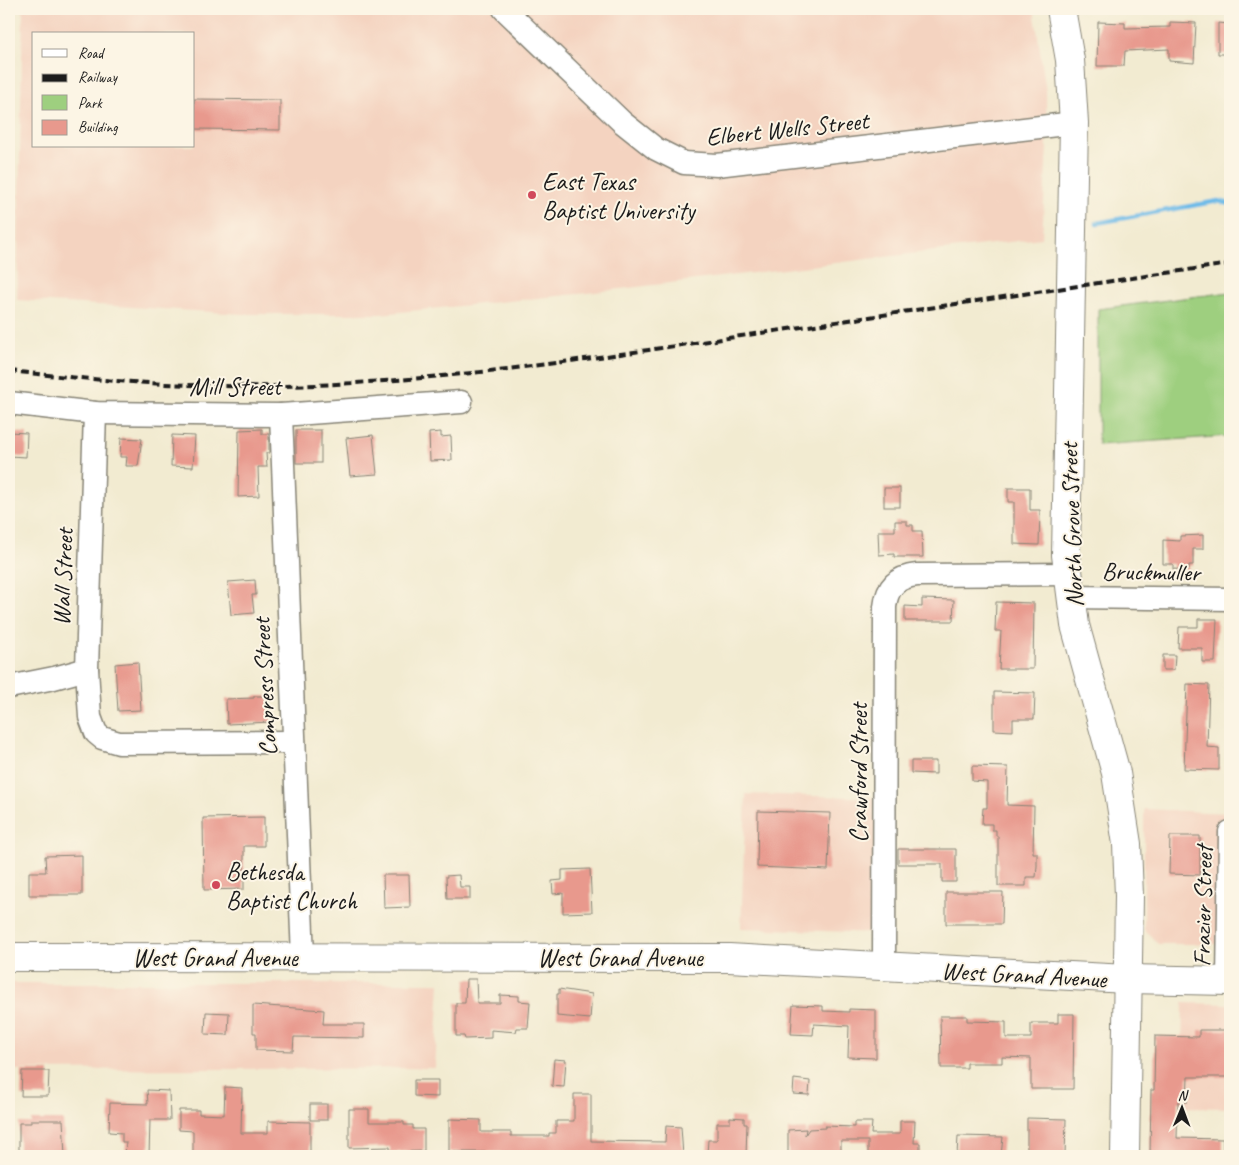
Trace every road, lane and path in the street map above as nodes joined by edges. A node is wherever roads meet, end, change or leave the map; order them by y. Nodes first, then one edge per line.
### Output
1 (504, 9) edge
2 (1061, 9) edge
3 (1074, 123) junction
4 (462, 402) dead end
5 (9, 403) edge
6 (95, 413) junction
7 (281, 415) junction
8 (895, 582) joint
9 (1069, 585) junction
10 (1230, 599) edge
11 (87, 669) junction
12 (9, 687) edge
13 (294, 742) junction
14 (1230, 832) edge
15 (9, 957) edge
16 (303, 957) junction
17 (884, 966) junction
18 (1127, 979) junction
19 (1229, 981) edge
20 (1126, 1156) edge

1 - 3 street, Elbert Wells Street
2 - 3 main road, North Grove Street
3 - 9 main road, North Grove Street
4 - 7 street, Mill Street
5 - 6 street, Mill Street
6 - 7 street, Mill Street
6 - 11 street, Wall Street
7 - 13 street, Compress Street
8 - 9 street, Bruckmuller
8 - 17 street, Crawford Street
9 - 10 street, Bruckmuller
9 - 18 main road, North Grove Street
11 - 12 street
11 - 13 street, Wall Street
13 - 16 street, Compress Street
14 - 19 street, Frazier Street
15 - 16 main road, West Grand Avenue
16 - 17 main road, West Grand Avenue
17 - 18 main road, West Grand Avenue
18 - 19 main road, West Grand Avenue
18 - 20 main road, North Grove Street

